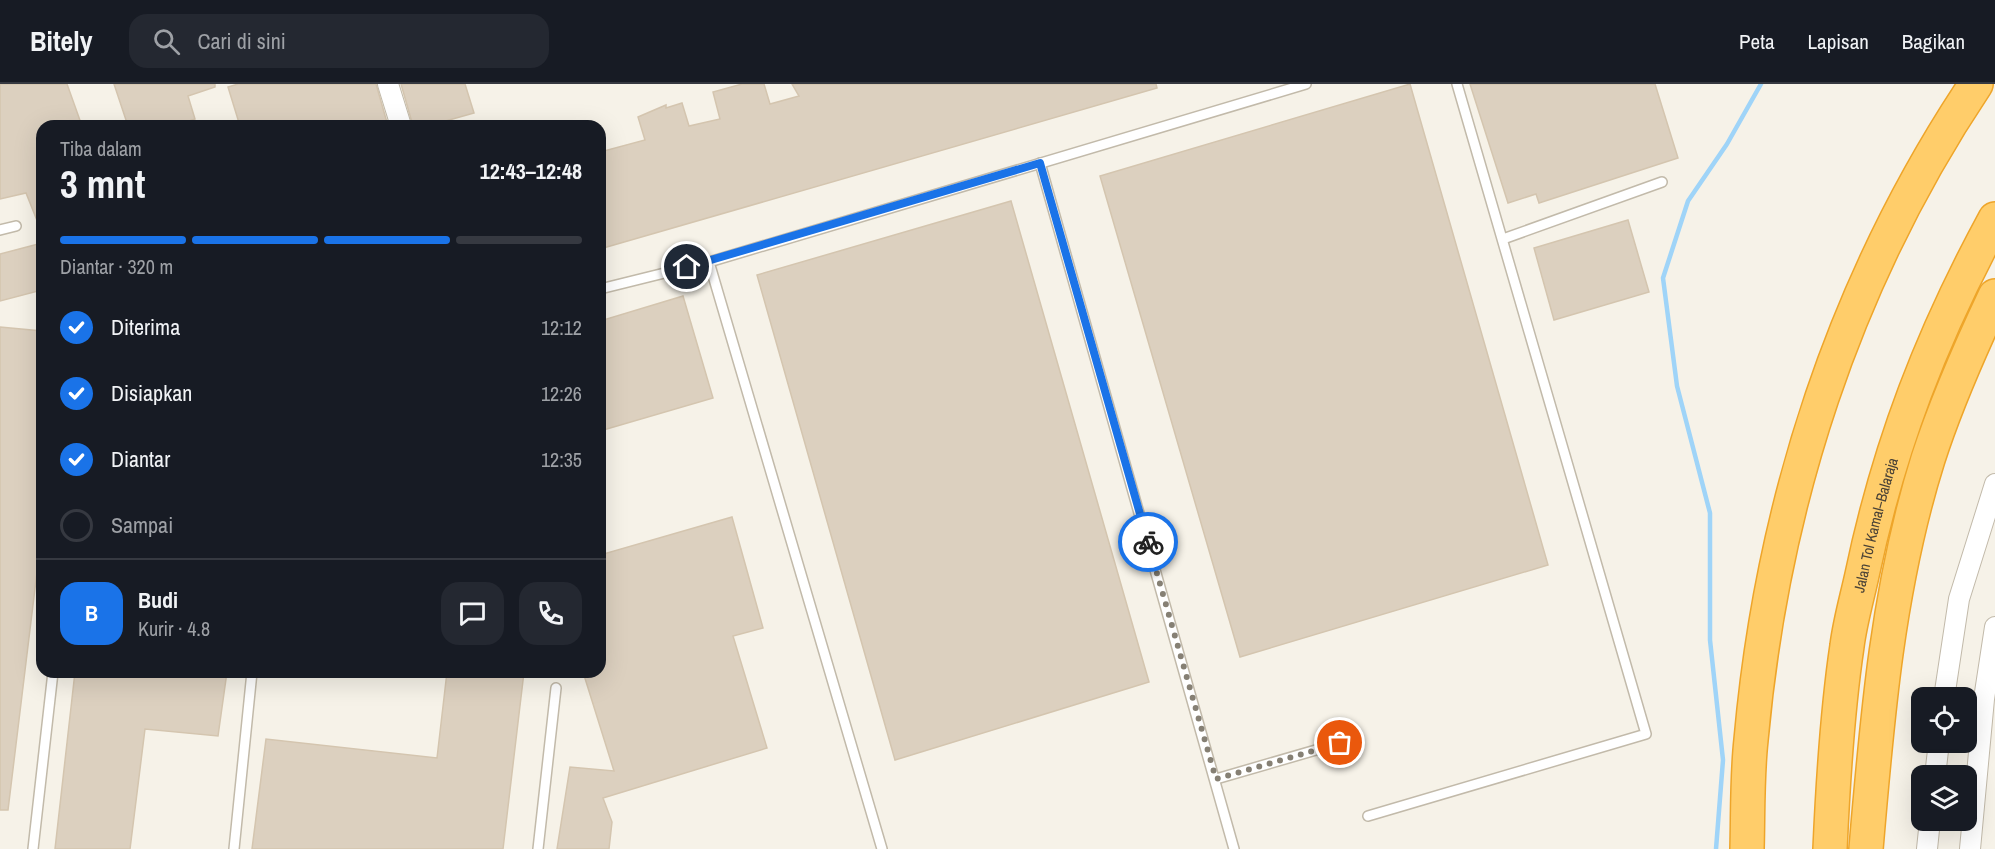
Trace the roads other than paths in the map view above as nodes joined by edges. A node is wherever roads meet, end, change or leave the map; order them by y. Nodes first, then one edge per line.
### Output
1 (388, 84) edge
2 (1306, 84) edge
3 (1457, 84) edge
4 (1976, 84) edge
5 (399, 120) edge
6 (1040, 163) junction
7 (1662, 182) dead end
8 (1995, 219) edge
9 (16, 226) dead end
10 (0, 230) edge
11 (1503, 239) junction
12 (709, 262) junction
13 (606, 288) edge
14 (1995, 296) edge
15 (1995, 484) edge
16 (1995, 627) edge
17 (52, 678) edge
18 (251, 678) edge
19 (1946, 687) edge
20 (556, 688) dead end
21 (1340, 743) dead end
22 (1216, 779) junction
23 (1368, 816) dead end
24 (1929, 831) edge
25 (33, 849) edge
26 (234, 849) edge
27 (538, 849) edge
28 (882, 849) edge
29 (1233, 849) edge
30 (1747, 849) edge
31 (1830, 849) edge
32 (1866, 849) edge
33 (1927, 849) edge
34 (1970, 849) edge

1 - 5 street
2 - 6 lane
3 - 11 lane
4 - 30 highway
6 - 12 lane
6 - 22 lane
7 - 11 lane
8 - 31 highway, Jalan Tol Kamal–Balaraja
9 - 10 lane
11 - 23 lane
12 - 13 lane
12 - 28 lane
14 - 32 highway
15 - 19 street
16 - 34 street
17 - 25 lane
18 - 26 lane
20 - 27 lane
21 - 22 lane
22 - 29 lane
24 - 33 street

